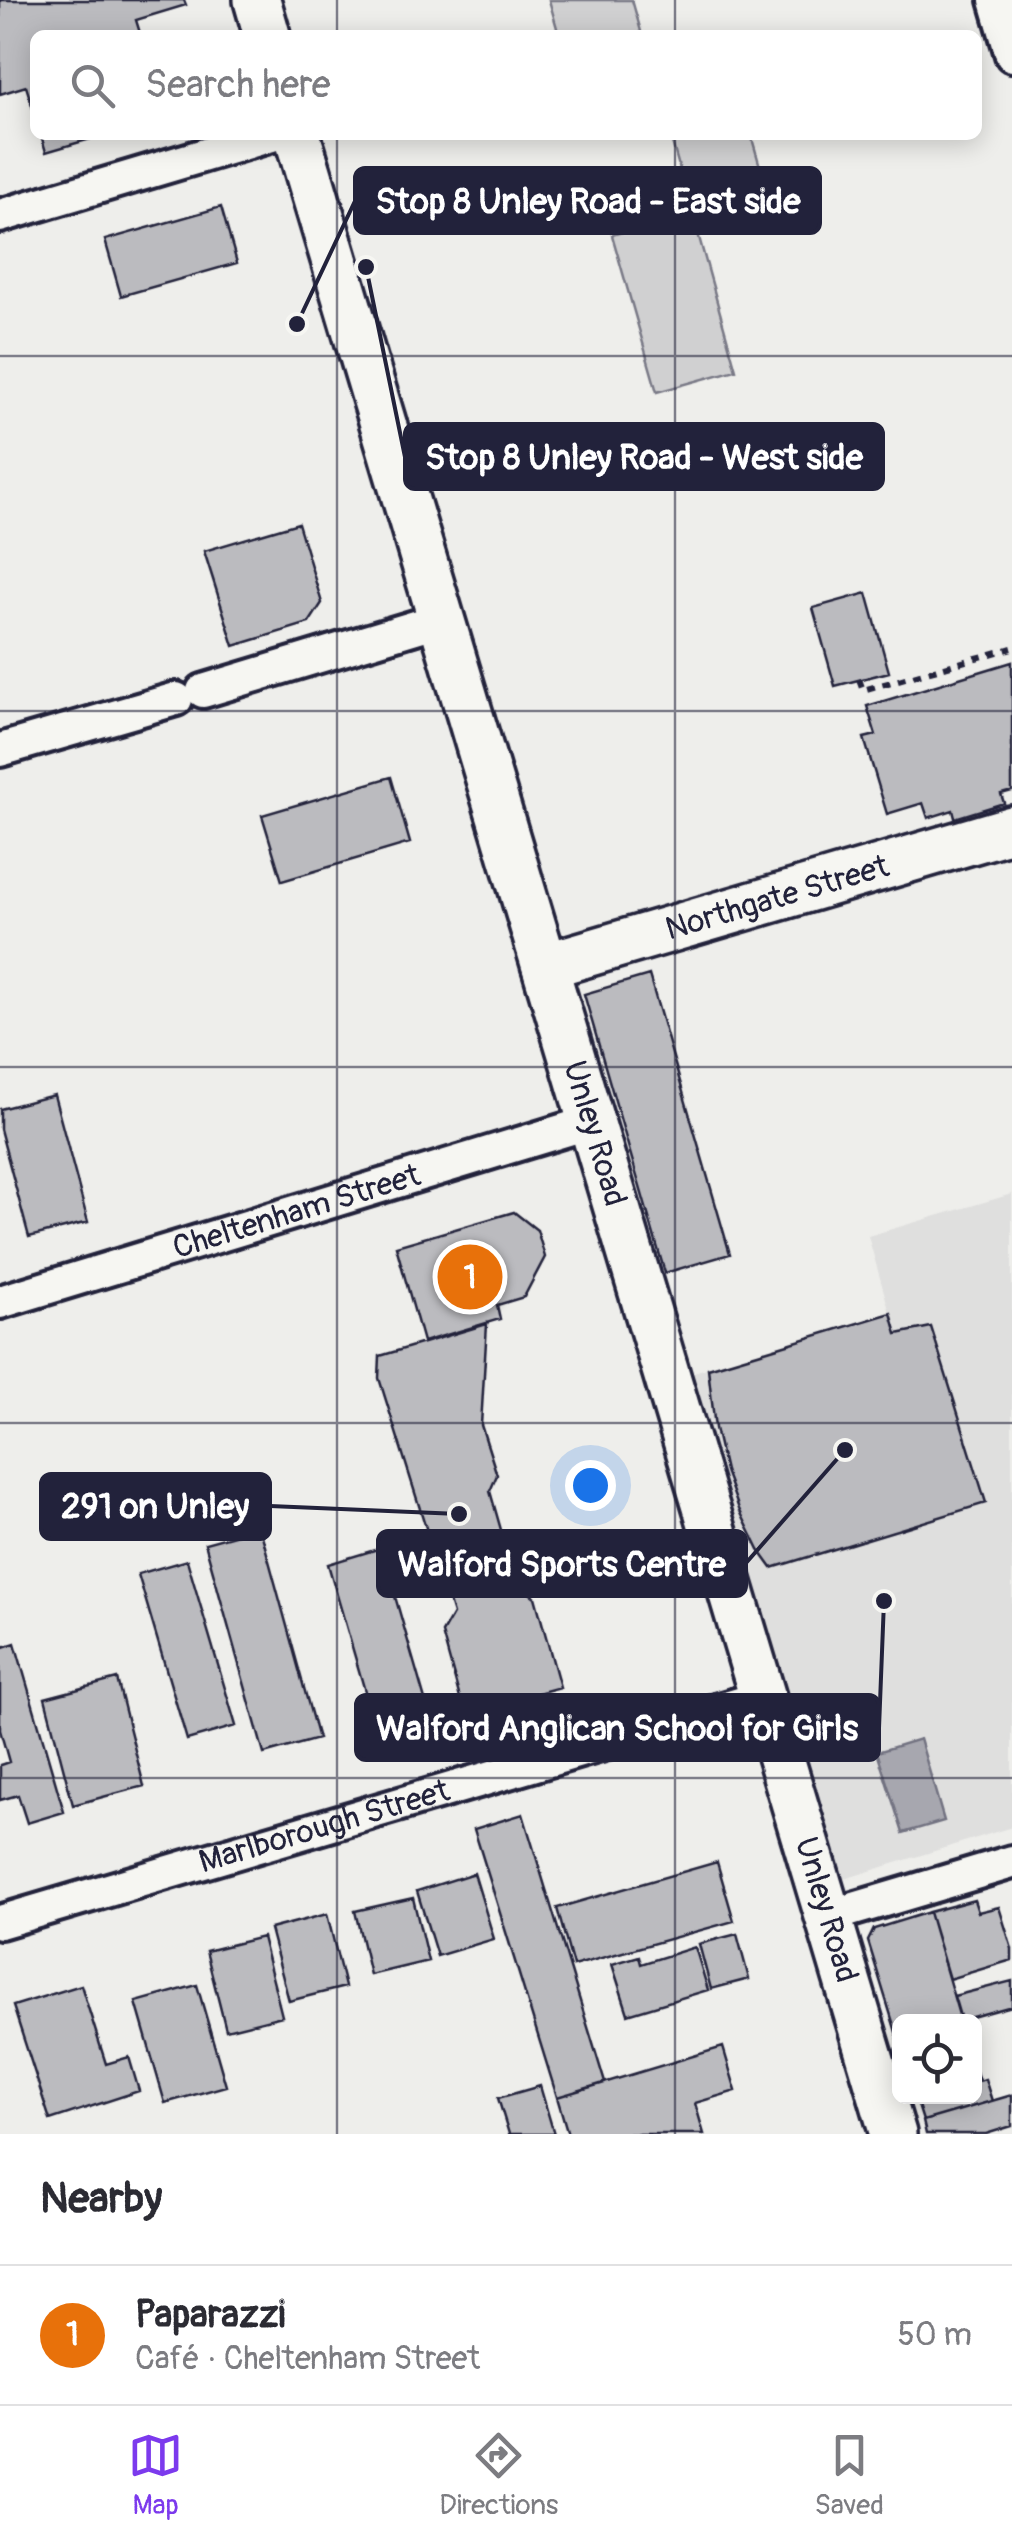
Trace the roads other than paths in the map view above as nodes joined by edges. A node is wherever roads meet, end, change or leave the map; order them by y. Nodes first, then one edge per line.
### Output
1 (256, 0) edge
2 (996, 0) edge
3 (265, 30) edge
4 (1012, 55) edge
5 (255, 140) edge
6 (298, 140) edge
7 (0, 216) edge
8 (442, 619) junction
9 (0, 750) edge
10 (1012, 829) edge
11 (545, 966) junction
12 (591, 1122) junction
13 (0, 1302) edge
14 (763, 1697) junction
15 (1012, 1862) edge
16 (827, 1917) junction
17 (0, 1922) edge
18 (893, 2134) edge

1 - 3 main road
2 - 4 street
5 - 7 street
6 - 8 main road, Unley Road
8 - 9 street
8 - 11 main road, Unley Road
10 - 11 main road, Northgate Street
11 - 12 main road, Unley Road
12 - 13 street, Cheltenham Street
12 - 14 main road, Unley Road
14 - 16 main road, Unley Road
14 - 17 street, Marlborough Street
15 - 16 street
16 - 18 main road, Unley Road

